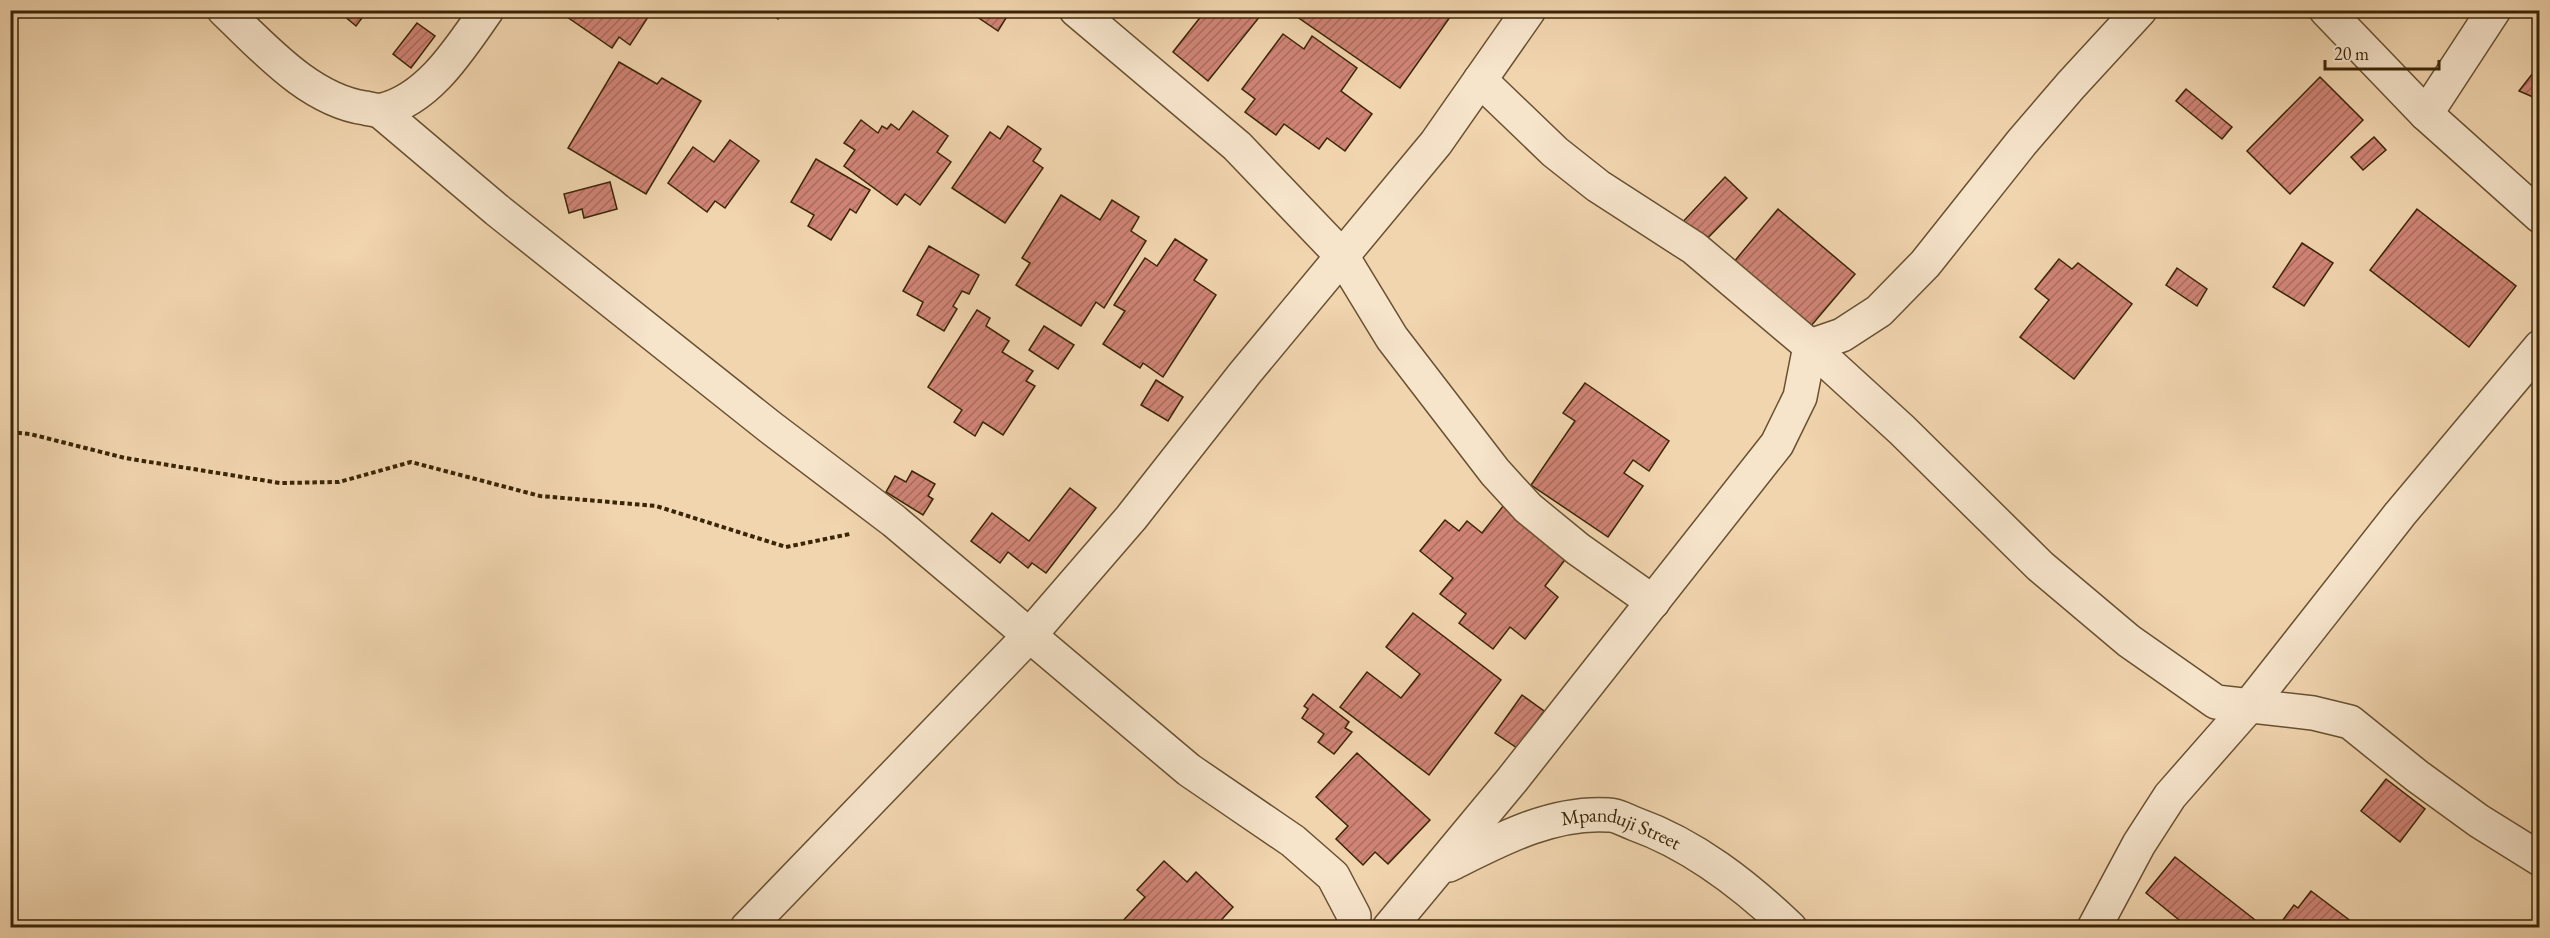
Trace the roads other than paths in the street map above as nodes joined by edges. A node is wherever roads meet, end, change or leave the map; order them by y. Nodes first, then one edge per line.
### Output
1 (224, 10) edge
2 (486, 10) edge
3 (1076, 10) edge
4 (1529, 10) edge
5 (2140, 10) edge
6 (2326, 10) edge
7 (2494, 10) edge
8 (1480, 80) junction
9 (380, 111) junction
10 (2426, 114) junction
11 (2540, 216) edge
12 (1342, 256) junction
13 (1810, 346) junction
14 (2540, 347) edge
15 (1653, 602) junction
16 (1029, 636) junction
17 (2249, 706) junction
18 (2540, 859) edge
19 (1436, 872) junction
20 (747, 927) edge
21 (1353, 927) edge
22 (1389, 927) edge
23 (1790, 927) edge
24 (2094, 927) edge

1 - 9 street
2 - 9 street
3 - 12 street
4 - 8 street
5 - 13 street
6 - 10 street
7 - 10 street
8 - 12 street
8 - 13 street
9 - 16 street
10 - 11 street
12 - 15 street
12 - 16 street
13 - 15 street
13 - 17 street
14 - 17 street
15 - 19 street
16 - 20 street
16 - 21 street
17 - 18 street
17 - 24 street
19 - 22 street
19 - 23 street, Mpanduji Street

